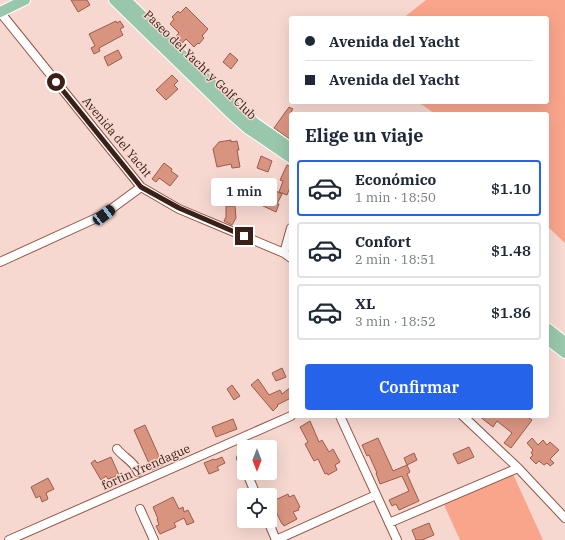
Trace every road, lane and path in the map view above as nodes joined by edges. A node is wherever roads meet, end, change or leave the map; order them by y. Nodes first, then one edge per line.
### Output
1 (25, 0) edge
2 (114, 0) edge
3 (126, 0) edge
4 (0, 12) edge
5 (289, 147) edge
6 (289, 157) edge
7 (141, 187) junction
8 (289, 235) edge
9 (284, 252) junction
10 (289, 256) edge
11 (0, 262) edge
12 (549, 330) edge
13 (549, 340) edge
14 (565, 342) edge
15 (565, 353) edge
16 (289, 417) edge
17 (341, 418) edge
18 (465, 418) edge
19 (118, 449) dead end
20 (518, 468) junction
21 (140, 476) junction
22 (376, 494) junction
23 (140, 509) dead end
24 (565, 518) edge
25 (389, 523) junction
26 (271, 528) edge
27 (9, 540) edge
28 (154, 540) edge
29 (397, 540) edge

1 - 4 main road
2 - 6 main road, Paseo del Yacht y Golf Club
3 - 5 main road, Paseo del Yacht y Golf Club
4 - 7 street, Avenida del Yacht
7 - 9 street, Avenida del Yacht
7 - 11 street
8 - 9 street
9 - 10 street, Avenida del Yacht
12 - 14 main road
13 - 15 main road
16 - 21 street, fortin Yrendague
17 - 22 street
18 - 20 street
19 - 21 street
20 - 24 street
20 - 25 street
21 - 27 street, fortin Yrendague
22 - 25 street
22 - 26 street
23 - 28 street
25 - 29 street

